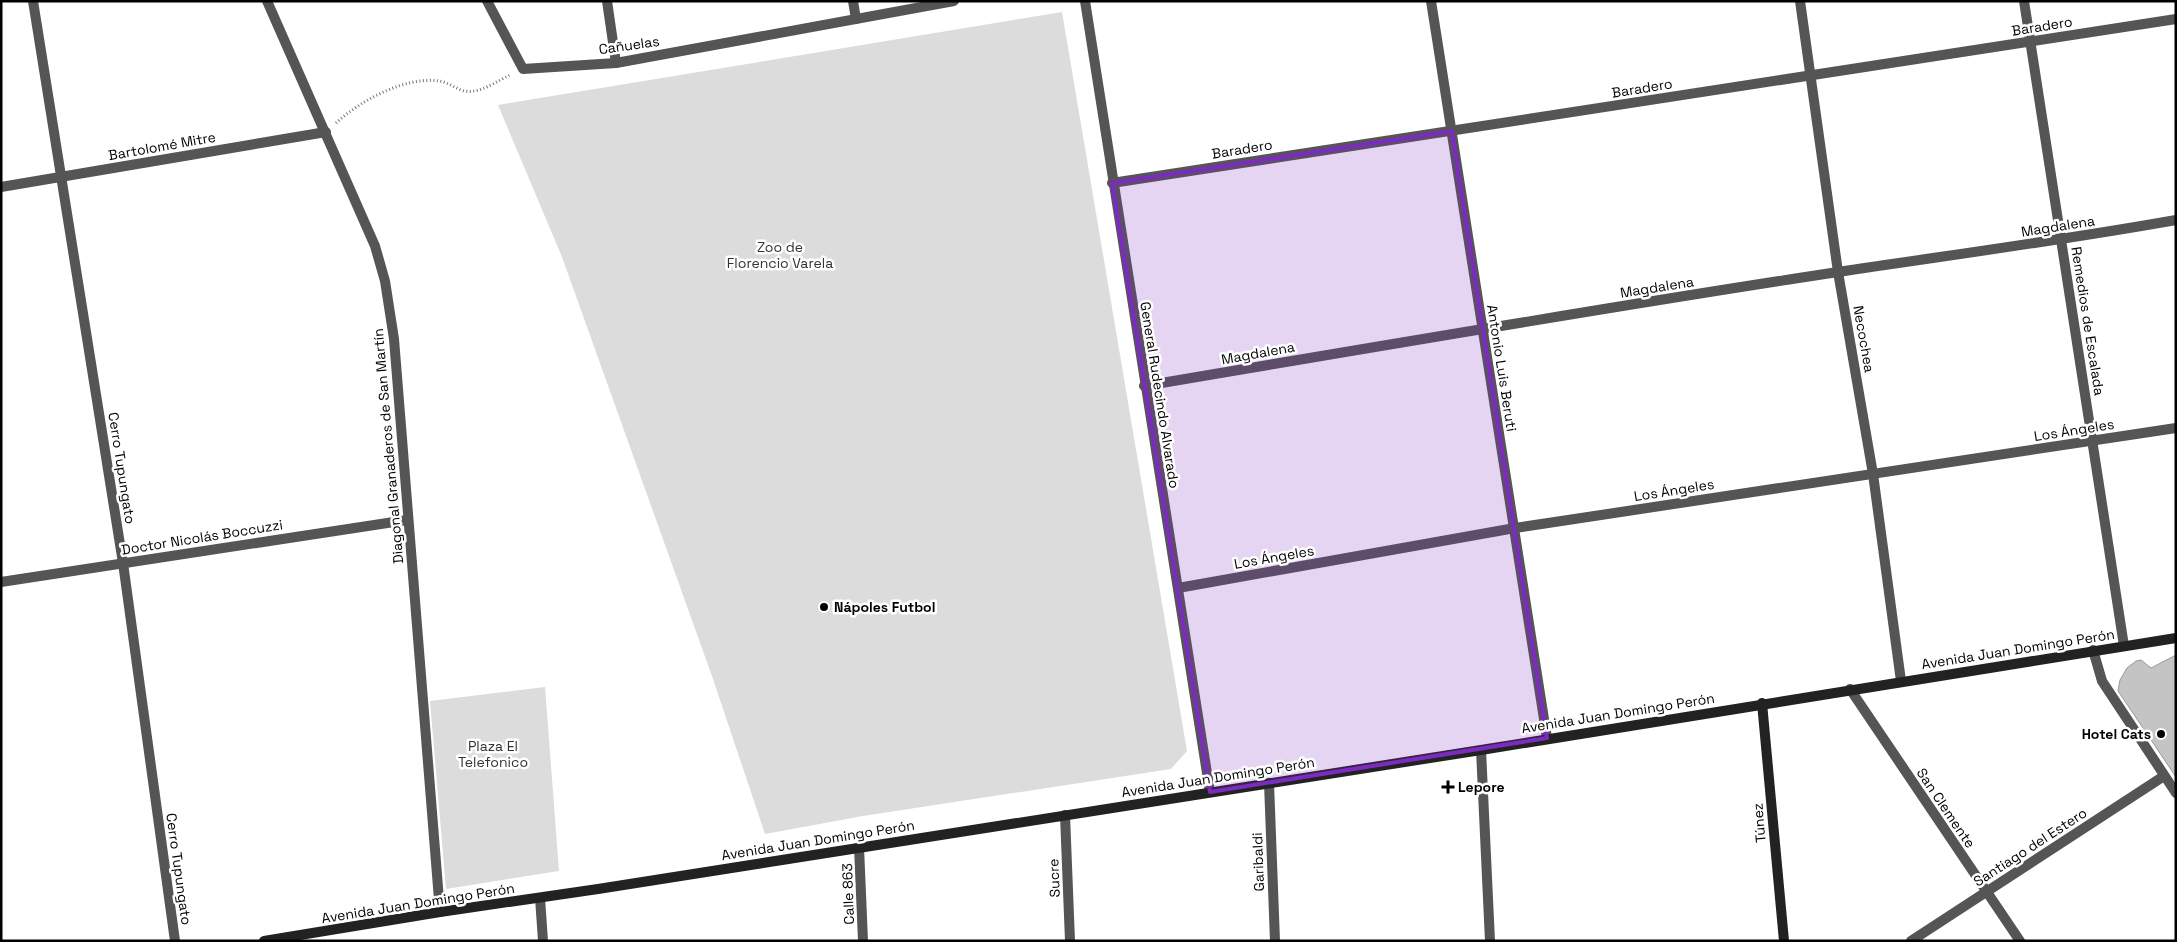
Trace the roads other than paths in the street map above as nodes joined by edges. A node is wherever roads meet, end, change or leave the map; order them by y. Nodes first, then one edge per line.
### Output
1 (34, 1) edge
2 (267, 1) edge
3 (487, 1) edge
4 (607, 1) edge
5 (853, 1) edge
6 (954, 1) edge
7 (1085, 1) edge
8 (1431, 1) edge
9 (1800, 1) edge
10 (2024, 1) edge
11 (856, 19) junction
12 (2176, 19) edge
13 (2030, 42) junction
14 (616, 63) junction
15 (1810, 76) junction
16 (1452, 131) junction
17 (326, 132) junction
18 (62, 177) junction
19 (1112, 183) junction
20 (1, 187) edge
21 (2176, 220) edge
22 (2061, 240) junction
23 (1838, 272) junction
24 (1482, 329) junction
25 (1144, 386) junction
26 (2176, 428) edge
27 (2092, 441) junction
28 (1873, 474) junction
29 (407, 520) junction
30 (1515, 528) junction
31 (123, 563) junction
32 (1, 582) edge
33 (1178, 588) junction
34 (2176, 638) edge
35 (2124, 646) junction
36 (2093, 650) junction
37 (1902, 681) junction
38 (1850, 689) junction
39 (1762, 703) junction
40 (1548, 738) junction
41 (1481, 750) junction
42 (2164, 776) junction
43 (1269, 783) junction
44 (1210, 792) junction
45 (2176, 793) edge
46 (1065, 815) junction
47 (859, 847) junction
48 (1986, 892) junction
49 (540, 898) junction
50 (440, 912) junction
51 (175, 941) edge
52 (264, 941) edge
53 (543, 941) edge
54 (863, 941) edge
55 (1070, 941) edge
56 (1275, 941) edge
57 (1490, 941) edge
58 (1784, 941) edge
59 (1910, 941) edge
60 (2020, 941) edge

1 - 18 street, Cerro Tupungato
2 - 17 street, Diagonal Granaderos de San Martín
3 - 14 street, Cañuelas
4 - 14 street
5 - 11 street
6 - 11 street, Cañuelas
7 - 19 street, General Rudecindo Alvarado
8 - 16 street, Antonio Luis Beruti
9 - 15 street, Necochea
10 - 13 street, Remedios de Escalada
11 - 14 street, Cañuelas
12 - 13 street, Baradero
13 - 15 street, Baradero
13 - 22 street, Remedios de Escalada
15 - 16 street, Baradero
15 - 23 street, Necochea
16 - 19 street, Baradero
16 - 24 street, Antonio Luis Beruti
17 - 18 street, Bartolomé Mitre
17 - 29 street, Diagonal Granaderos de San Martín
18 - 20 street, Bartolomé Mitre
18 - 31 street, Cerro Tupungato
19 - 25 street, General Rudecindo Alvarado
21 - 22 street, Magdalena
22 - 23 street, Magdalena
22 - 27 street, Remedios de Escalada
23 - 24 street, Magdalena
23 - 28 street, Necochea
24 - 25 street, Magdalena
24 - 30 street, Antonio Luis Beruti
25 - 33 street, General Rudecindo Alvarado
26 - 27 street, Los Ángeles
27 - 28 street, Los Ángeles
27 - 35 street, Remedios de Escalada
28 - 30 street, Los Ángeles
28 - 37 street, Necochea
29 - 31 street, Doctor Nicolás Boccuzzi
29 - 50 street, Diagonal Granaderos de San Martín
30 - 33 street, Los Ángeles
30 - 40 street, Antonio Luis Beruti
31 - 32 street, Doctor Nicolás Boccuzzi
31 - 51 street, Cerro Tupungato
33 - 44 street, General Rudecindo Alvarado
34 - 35 main road, Avenida Juan Domingo Perón
35 - 36 main road, Avenida Juan Domingo Perón
36 - 37 main road, Avenida Juan Domingo Perón
36 - 42 street
37 - 38 main road, Avenida Juan Domingo Perón
38 - 39 main road, Avenida Juan Domingo Perón
38 - 48 street, San Clemente
39 - 40 main road, Avenida Juan Domingo Perón
39 - 58 main road, Túnez
40 - 41 main road, Avenida Juan Domingo Perón
41 - 43 main road, Avenida Juan Domingo Perón
41 - 57 street
42 - 45 street
42 - 48 street, Santiago del Estero
43 - 44 main road, Avenida Juan Domingo Perón
43 - 56 street, Garibaldi
44 - 46 main road, Avenida Juan Domingo Perón
46 - 47 main road, Avenida Juan Domingo Perón
46 - 55 street, Sucre
47 - 49 main road, Avenida Juan Domingo Perón
47 - 54 street, Calle 863
48 - 59 street, Santiago del Estero
48 - 60 street, San Clemente
49 - 50 main road, Avenida Juan Domingo Perón
49 - 53 street
50 - 52 main road, Avenida Juan Domingo Perón

